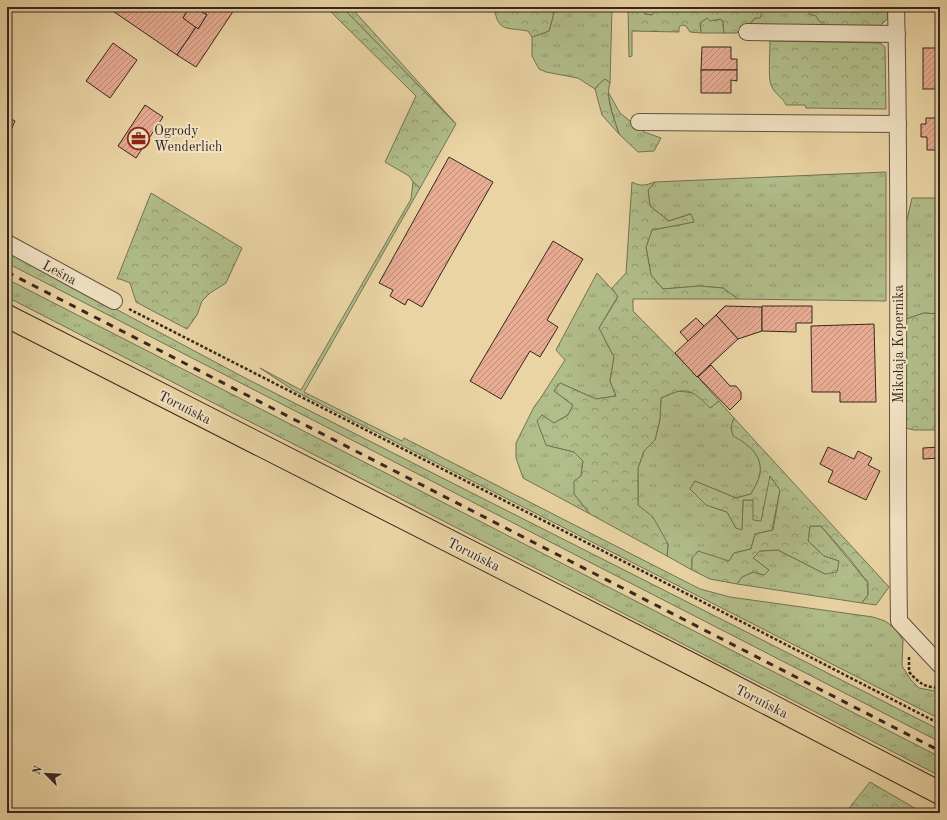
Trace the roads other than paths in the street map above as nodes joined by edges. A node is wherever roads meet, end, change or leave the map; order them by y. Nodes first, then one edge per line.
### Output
1 (896, 7) edge
2 (747, 32) dead end
3 (897, 34) junction
4 (639, 122) dead end
5 (898, 124) junction
6 (7, 244) edge
7 (114, 301) road end
8 (7, 316) edge
9 (940, 664) edge
10 (940, 793) edge

1 - 3 street, Mikołaja Kopernika
2 - 3 street
3 - 5 street, Mikołaja Kopernika
4 - 5 street
5 - 9 street, Mikołaja Kopernika
6 - 7 street, Leśna
8 - 10 main road, Toruńska

